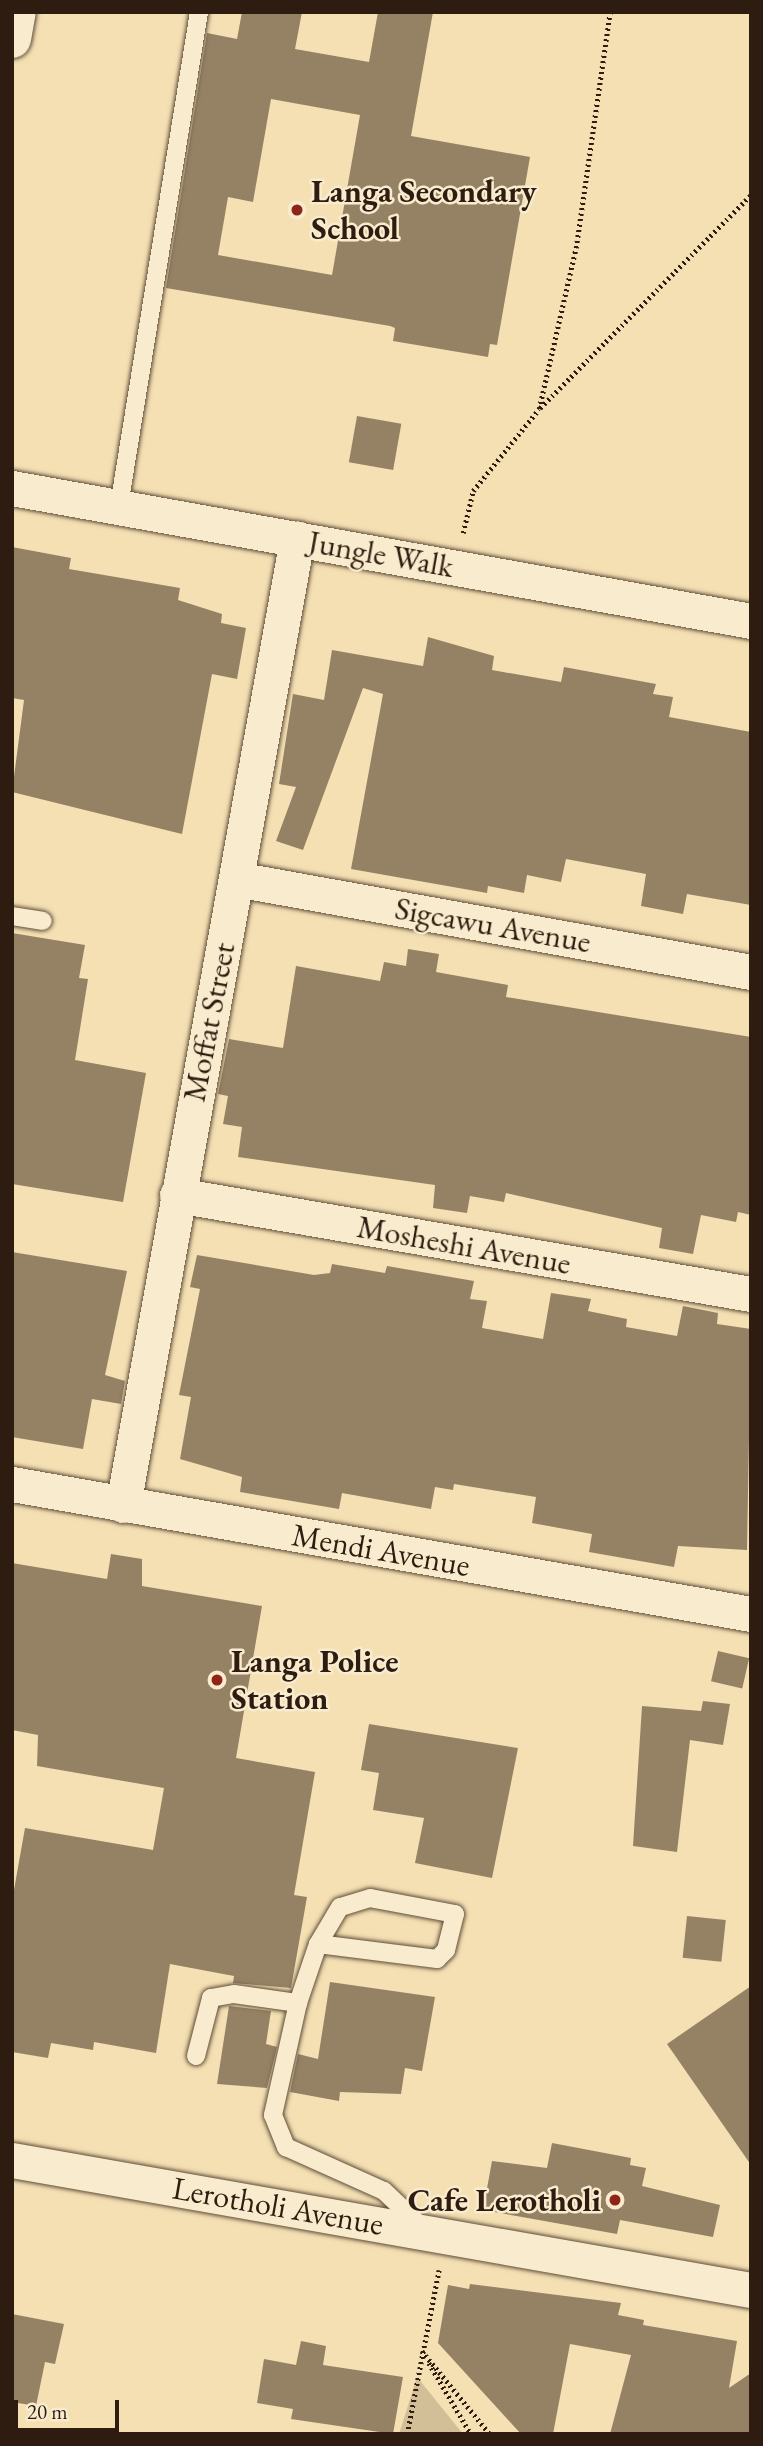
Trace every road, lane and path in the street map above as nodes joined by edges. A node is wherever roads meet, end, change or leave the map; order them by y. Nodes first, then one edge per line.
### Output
1 (17, 12) edge
2 (199, 12) edge
3 (610, 12) edge
4 (12, 39) edge
5 (751, 195) edge
6 (539, 409) junction
7 (12, 488) edge
8 (119, 506) junction
9 (297, 539) junction
10 (455, 568) junction
11 (751, 621) edge
12 (236, 879) junction
13 (12, 916) edge
14 (43, 921) dead end
15 (751, 972) edge
16 (177, 1195) junction
17 (751, 1294) edge
18 (12, 1484) edge
19 (123, 1505) junction
20 (751, 1614) edge
21 (318, 1944) junction
22 (298, 2003) junction
23 (196, 2056) dead end
24 (12, 2160) edge
25 (436, 2234) junction
26 (751, 2290) edge
27 (422, 2350) junction
28 (407, 2434) edge
29 (471, 2434) edge
30 (491, 2434) edge

1 - 4 street
2 - 8 lane
3 - 6 path
5 - 6 path
6 - 10 path
7 - 8 street, Jungle Walk
8 - 9 street, Jungle Walk
9 - 10 street, Jungle Walk
9 - 12 street, Moffat Street
10 - 11 street, Jungle Walk
12 - 15 street, Sigcawu Avenue
12 - 16 street, Moffat Street
13 - 14 lane
16 - 17 street, Mosheshi Avenue
16 - 19 street, Moffat Street
18 - 19 street, Mendi Avenue
19 - 20 street, Mendi Avenue
21 - 21 lane
21 - 22 lane
22 - 23 lane
22 - 25 lane
24 - 25 street, Lerotholi Avenue
25 - 26 street, Lerotholi Avenue
25 - 27 path
27 - 28 path
27 - 29 path
27 - 30 path

